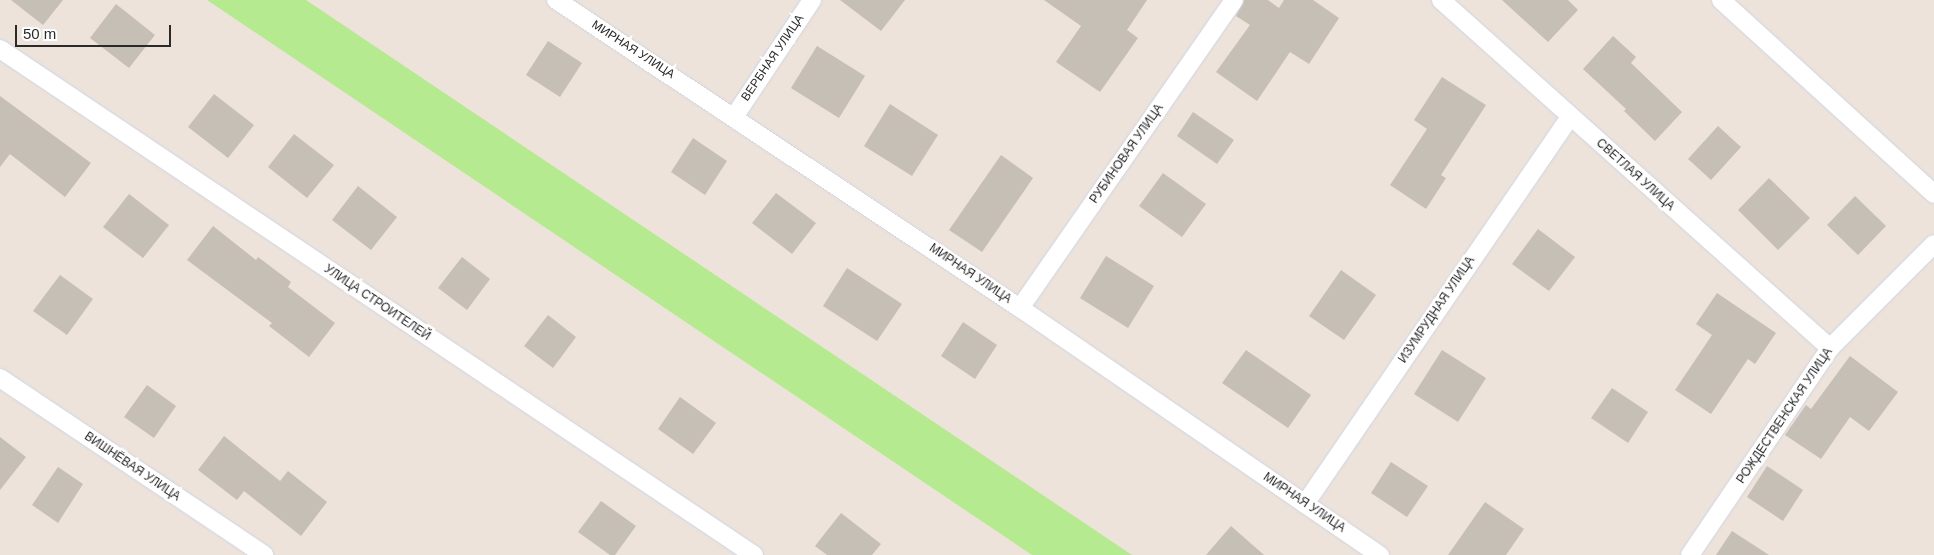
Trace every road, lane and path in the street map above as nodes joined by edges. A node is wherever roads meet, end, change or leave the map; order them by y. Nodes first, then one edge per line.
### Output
1 (556, 0) edge
2 (812, 0) edge
3 (1234, 0) edge
4 (1441, 0) edge
5 (1721, 0) edge
6 (0, 49) edge
7 (734, 117) junction
8 (1570, 117) junction
9 (1934, 194) edge
10 (1934, 244) edge
11 (1020, 308) junction
12 (1830, 348) junction
13 (0, 378) edge
14 (1305, 504) junction
15 (264, 555) edge
16 (754, 555) edge
17 (1380, 555) edge
18 (1690, 555) edge

1 - 7 street, МИРНАЯ УЛИЦА
2 - 7 street, ВЕРБНАЯ УЛИЦА
3 - 11 street, РУБИНОВАЯ УЛИЦА
4 - 8 street, СВЕТЛАЯ УЛИЦА
5 - 9 street
6 - 16 street, УЛИЦА СТРОИТЕЛЕЙ
7 - 11 street, МИРНАЯ УЛИЦА
8 - 12 street, СВЕТЛАЯ УЛИЦА
8 - 14 street, ИЗУМРУДНАЯ УЛИЦА
10 - 12 street, РОЖДЕСТВЕНСКАЯ УЛИЦА
11 - 14 street, МИРНАЯ УЛИЦА
12 - 18 street, РОЖДЕСТВЕНСКАЯ УЛИЦА
13 - 15 street, ВИШНЁВАЯ УЛИЦА
14 - 17 street, МИРНАЯ УЛИЦА

